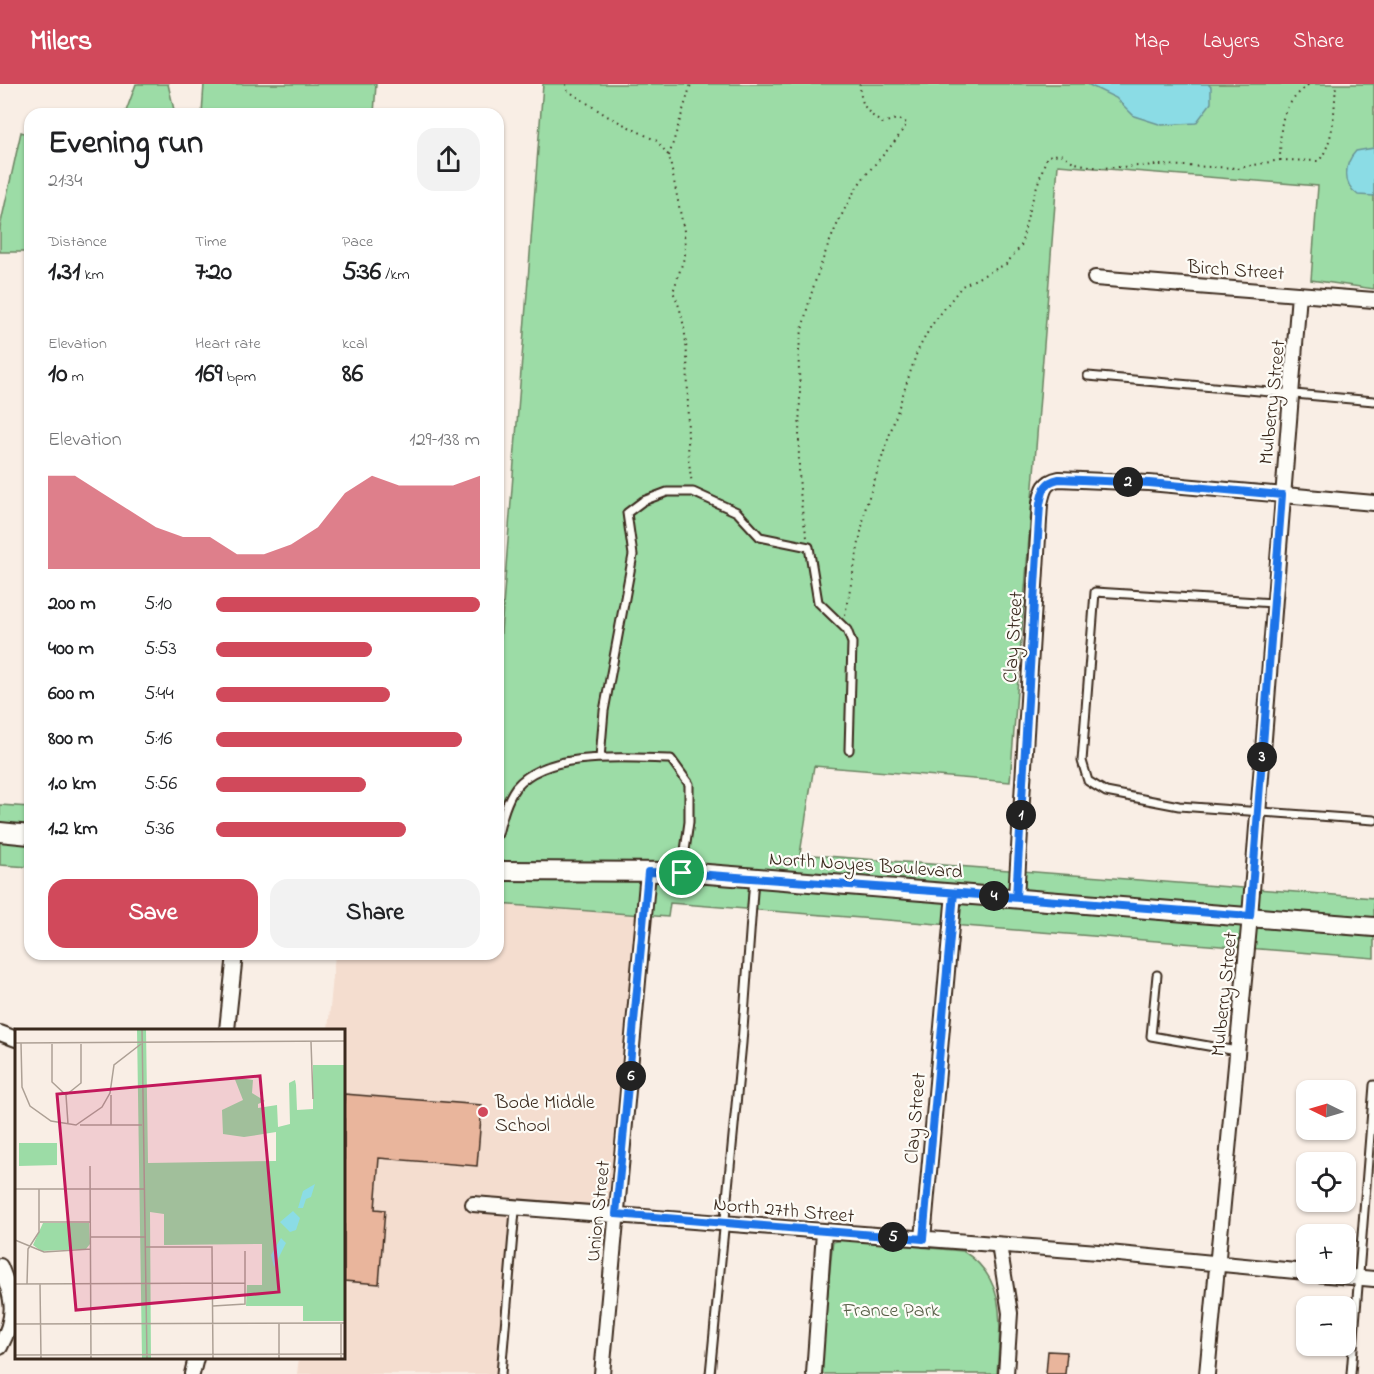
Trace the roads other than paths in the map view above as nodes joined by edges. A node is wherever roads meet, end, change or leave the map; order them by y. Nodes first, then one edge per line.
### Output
1 (1095, 278) dead end
2 (1299, 294) junction
3 (1374, 300) edge
4 (1088, 376) dead end
5 (1292, 393) junction
6 (1374, 401) edge
7 (1282, 495) junction
8 (1374, 503) edge
9 (1274, 603) junction
10 (849, 750) dead end
11 (600, 758) junction
12 (504, 812) edge
13 (1258, 812) junction
14 (1374, 820) edge
15 (0, 832) edge
16 (24, 834) edge
17 (504, 872) edge
18 (648, 872) junction
19 (682, 873) junction
20 (754, 878) junction
21 (954, 893) junction
22 (1016, 897) junction
23 (1250, 916) junction
24 (1374, 927) edge
25 (234, 960) edge
26 (1157, 975) dead end
27 (227, 1029) edge
28 (0, 1033) edge
29 (15, 1034) edge
30 (15, 1039) edge
31 (1237, 1051) junction
32 (1374, 1085) edge
33 (473, 1204) dead end
34 (518, 1207) junction
35 (616, 1214) junction
36 (724, 1223) junction
37 (824, 1232) junction
38 (923, 1239) junction
39 (999, 1245) junction
40 (1217, 1264) junction
41 (0, 1266) edge
42 (1296, 1271) edge
43 (1358, 1277) junction
44 (1374, 1279) edge
45 (15, 1315) edge
46 (0, 1347) edge
47 (196, 1359) edge
48 (192, 1374) edge
49 (501, 1374) edge
50 (602, 1374) edge
51 (710, 1374) edge
52 (814, 1374) edge
53 (1006, 1374) edge
54 (1207, 1374) edge
55 (1351, 1374) edge

1 - 2 street, Birch Street
2 - 3 street, Birch Street
2 - 5 street, Mulberry Street
4 - 5 lane
5 - 6 lane
5 - 7 street, Mulberry Street
7 - 8 street
7 - 9 street, Mulberry Street
7 - 22 street, Clay Street
9 - 13 street, Mulberry Street
9 - 13 lane
10 - 11 lane
11 - 12 lane
11 - 19 lane
13 - 14 lane
13 - 23 street, Mulberry Street
15 - 16 street
17 - 18 street, North Noyes Boulevard
18 - 19 street, North Noyes Boulevard
18 - 35 street, Union Street
19 - 20 street, North Noyes Boulevard
20 - 21 street, North Noyes Boulevard
20 - 36 lane
21 - 22 street, North Noyes Boulevard
21 - 38 street, Clay Street
22 - 23 street, North Noyes Boulevard
23 - 24 street, North Noyes Boulevard
23 - 31 street, Mulberry Street
25 - 27 street
26 - 31 lane
28 - 29 street
28 - 30 street
31 - 40 street, Mulberry Street
32 - 43 lane
33 - 34 street, North 27th Street
34 - 35 street, North 27th Street
34 - 49 lane
35 - 36 street, North 27th Street
35 - 50 street, Union Street
36 - 37 street, North 27th Street
36 - 51 lane
37 - 38 street, North 27th Street
37 - 52 street
38 - 39 street, North 27th Street
39 - 40 street, North 27th Street
39 - 53 street
40 - 42 street, North 27th Street
40 - 54 street, Mulberry Street
41 - 45 street
43 - 44 street
43 - 55 lane
45 - 46 street
47 - 48 street

